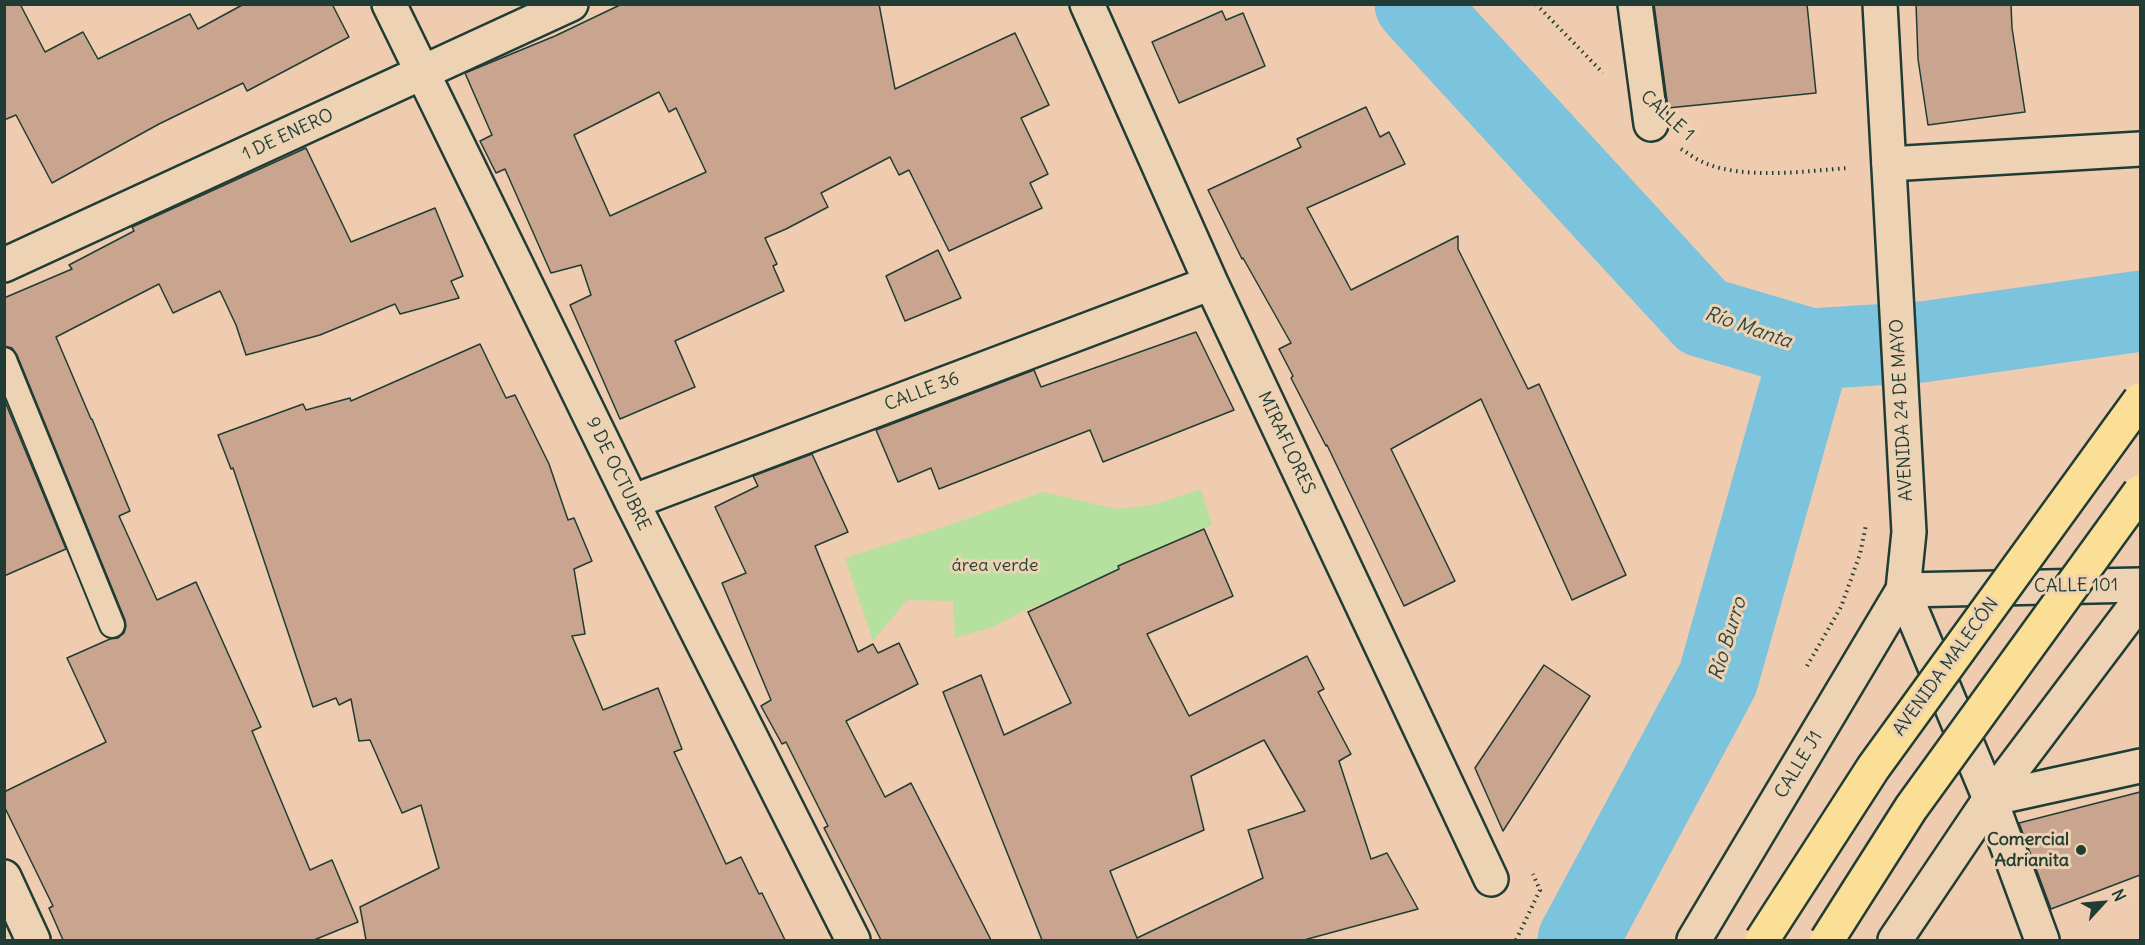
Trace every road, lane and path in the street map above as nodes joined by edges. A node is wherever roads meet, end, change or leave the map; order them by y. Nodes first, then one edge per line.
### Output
1 (389, 4) edge
2 (571, 4) edge
3 (1087, 4) edge
4 (1536, 4) edge
5 (1635, 4) edge
6 (1880, 4) edge
7 (423, 73) junction
8 (1651, 124) junction
9 (2140, 149) edge
10 (1889, 177) junction
11 (4, 265) edge
12 (1211, 283) junction
13 (4, 360) edge
14 (2140, 400) edge
15 (2140, 492) edge
16 (632, 502) junction
17 (1868, 514) dead end
18 (2140, 585) edge
19 (1903, 590) junction
20 (2140, 600) edge
21 (112, 625) dead end
22 (1805, 669) dead end
23 (2140, 766) edge
24 (1990, 799) junction
25 (4, 877) edge
26 (1491, 879) dead end
27 (33, 940) edge
28 (853, 940) edge
29 (1694, 940) edge
30 (1762, 940) edge
31 (1827, 940) edge
32 (1895, 940) edge
33 (2042, 940) edge

1 - 7 street, 9 DE OCTUBRE
2 - 7 street, 1 DE ENERO
3 - 12 street, MIRAFLORES
4 - 8 path, CALLE 1
5 - 8 street
6 - 10 street, AVENIDA 24 DE MAYO
7 - 11 street, 1 DE ENERO
7 - 16 street, 9 DE OCTUBRE
8 - 10 path, CALLE 1
9 - 10 street
10 - 19 street, AVENIDA 24 DE MAYO
12 - 16 street, CALLE 36
12 - 26 street, MIRAFLORES
13 - 21 lane
14 - 30 main road, AVENIDA MALECÓN, bridge
15 - 31 main road, bridge
16 - 28 street, 9 DE OCTUBRE
17 - 22 path
18 - 19 street, CALLE 101
19 - 24 street, AVENIDA 24 DE MAYO
19 - 29 street, CALLE J1
20 - 24 street
23 - 24 street
24 - 32 street
24 - 33 street, AVENIDA 24 DE MAYO
25 - 27 street

